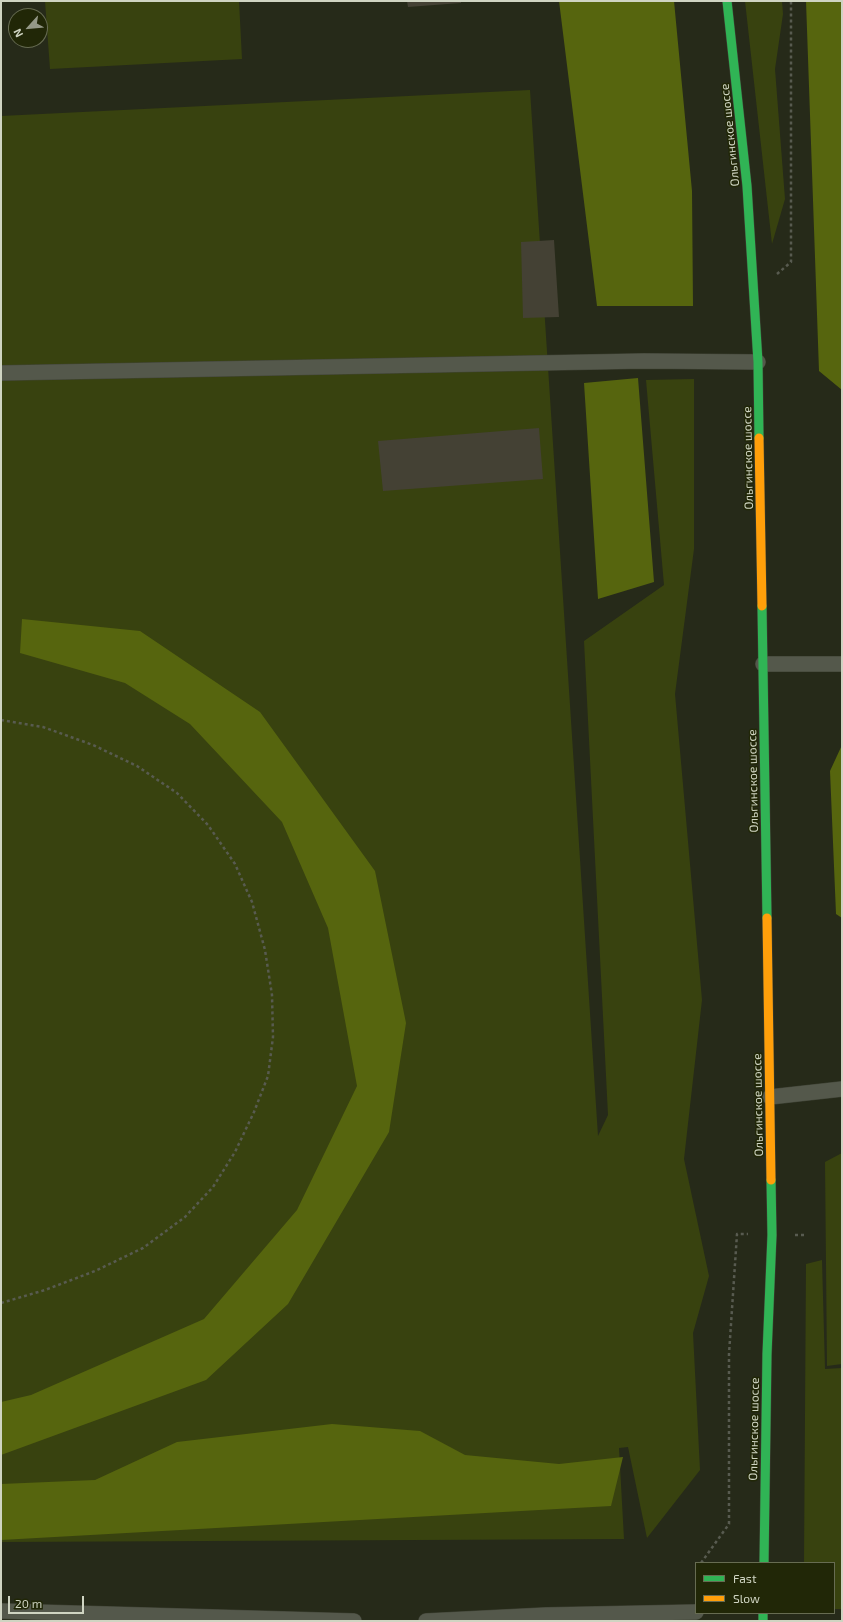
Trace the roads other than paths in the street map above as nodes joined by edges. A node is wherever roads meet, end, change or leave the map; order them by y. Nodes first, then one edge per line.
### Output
1 (727, 1) edge
2 (758, 362) junction
3 (1, 373) edge
4 (763, 664) junction
5 (842, 664) edge
6 (842, 1089) edge
7 (770, 1097) junction
8 (764, 1562) edge
9 (1, 1612) edge
10 (695, 1612) edge
11 (543, 1618) edge
12 (178, 1619) edge
13 (354, 1621) edge
14 (426, 1621) edge

1 - 2 main road, Ольгинское шоссе
2 - 3 lane
2 - 4 main road, Ольгинское шоссе
4 - 5 lane
4 - 7 main road, Ольгинское шоссе
6 - 7 lane
7 - 8 main road, Ольгинское шоссе
9 - 12 lane
10 - 11 lane
11 - 14 lane
12 - 13 lane

